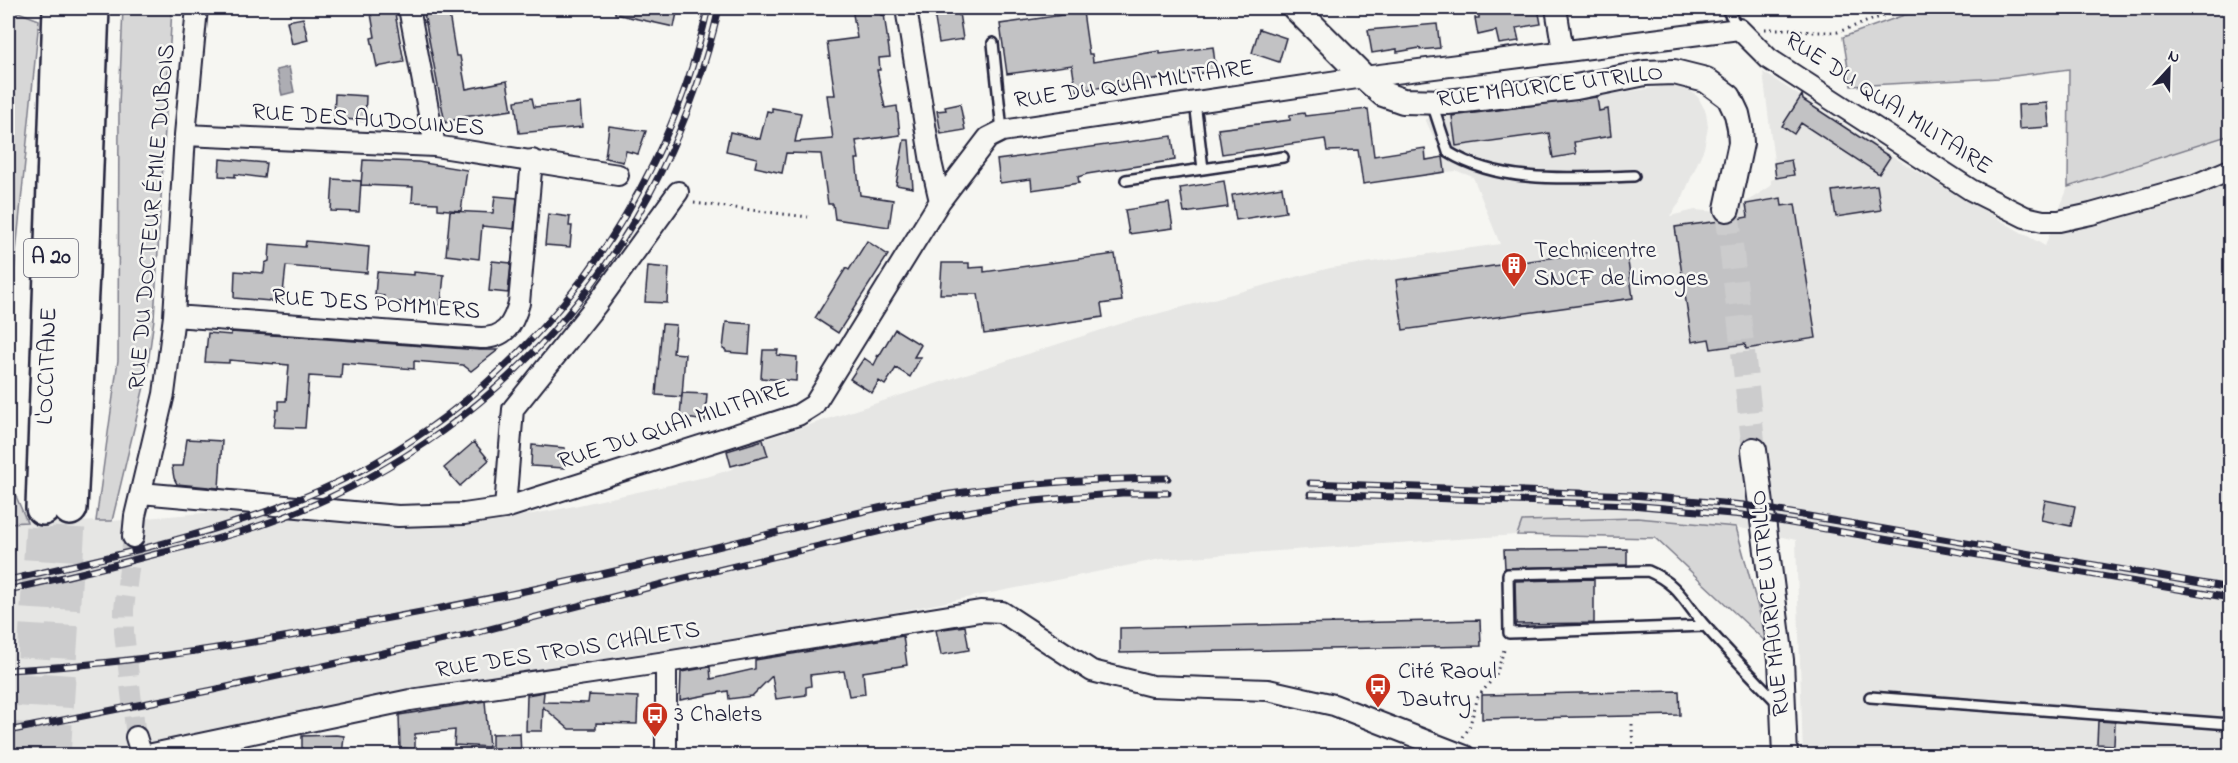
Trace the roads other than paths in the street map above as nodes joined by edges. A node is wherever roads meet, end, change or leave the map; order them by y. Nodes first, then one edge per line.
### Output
1 (60, 8) edge
2 (92, 8) edge
3 (197, 8) edge
4 (409, 8) edge
5 (906, 8) edge
6 (1295, 8) edge
7 (1556, 8) edge
8 (1726, 8) edge
9 (1739, 29) junction
10 (993, 43) dead end
11 (1563, 51) junction
12 (1364, 77) junction
13 (1195, 102) junction
14 (1432, 103) junction
15 (1002, 131) junction
16 (185, 135) junction
17 (435, 146) junction
18 (1283, 157) dead end
19 (532, 160) junction
20 (1203, 169) junction
21 (2230, 170) edge
22 (618, 175) dead end
23 (1634, 176) dead end
24 (1126, 180) dead end
25 (678, 192) road end
26 (940, 201) junction
27 (1727, 209) tunnel mouth
28 (174, 316) junction
29 (1754, 450) tunnel mouth
30 (141, 493) junction
31 (505, 508) junction
32 (133, 537) tunnel mouth
33 (1705, 626) junction
34 (666, 662) junction
35 (1870, 697) dead end
36 (1784, 709) junction
37 (2230, 724) edge
38 (141, 750) edge
39 (1460, 753) edge
40 (666, 756) edge
41 (1785, 756) edge

1 - 2 highway, L'OCCITANE / A 20
3 - 16 street, RUE DU DOCTEUR ÉMILE DUBOIS
4 - 17 street
5 - 26 street
6 - 12 street, RUE MAURICE UTRILLO
7 - 11 street
8 - 9 lane
9 - 11 street, RUE DU QUAI MILITAIRE
9 - 21 street, RUE DU QUAI MILITAIRE
10 - 15 lane
11 - 12 street, RUE DU QUAI MILITAIRE
12 - 13 street, RUE DU QUAI MILITAIRE
12 - 14 street, RUE MAURICE UTRILLO
13 - 15 street, RUE DU QUAI MILITAIRE
13 - 20 lane
14 - 23 lane
14 - 27 street, RUE MAURICE UTRILLO
15 - 26 street, RUE DU QUAI MILITAIRE
16 - 17 street, RUE DES AUDOUINES
16 - 28 street, RUE DU DOCTEUR ÉMILE DUBOIS
17 - 19 street, RUE DES AUDOUINES
18 - 20 lane
19 - 22 street, RUE DES AUDOUINES
19 - 28 street, RUE DES POMMIERS
20 - 24 lane
25 - 31 street
26 - 31 street, RUE DU QUAI MILITAIRE
28 - 30 street, RUE DU DOCTEUR ÉMILE DUBOIS
29 - 36 street, RUE MAURICE UTRILLO
30 - 31 street, RUE DU QUAI MILITAIRE
30 - 32 street, RUE DU DOCTEUR ÉMILE DUBOIS
33 - 33 lane
33 - 36 lane
34 - 38 street, RUE DES TROIS CHALETS
34 - 39 street, RUE DES TROIS CHALETS
34 - 40 street
35 - 37 lane
36 - 41 street, RUE MAURICE UTRILLO

